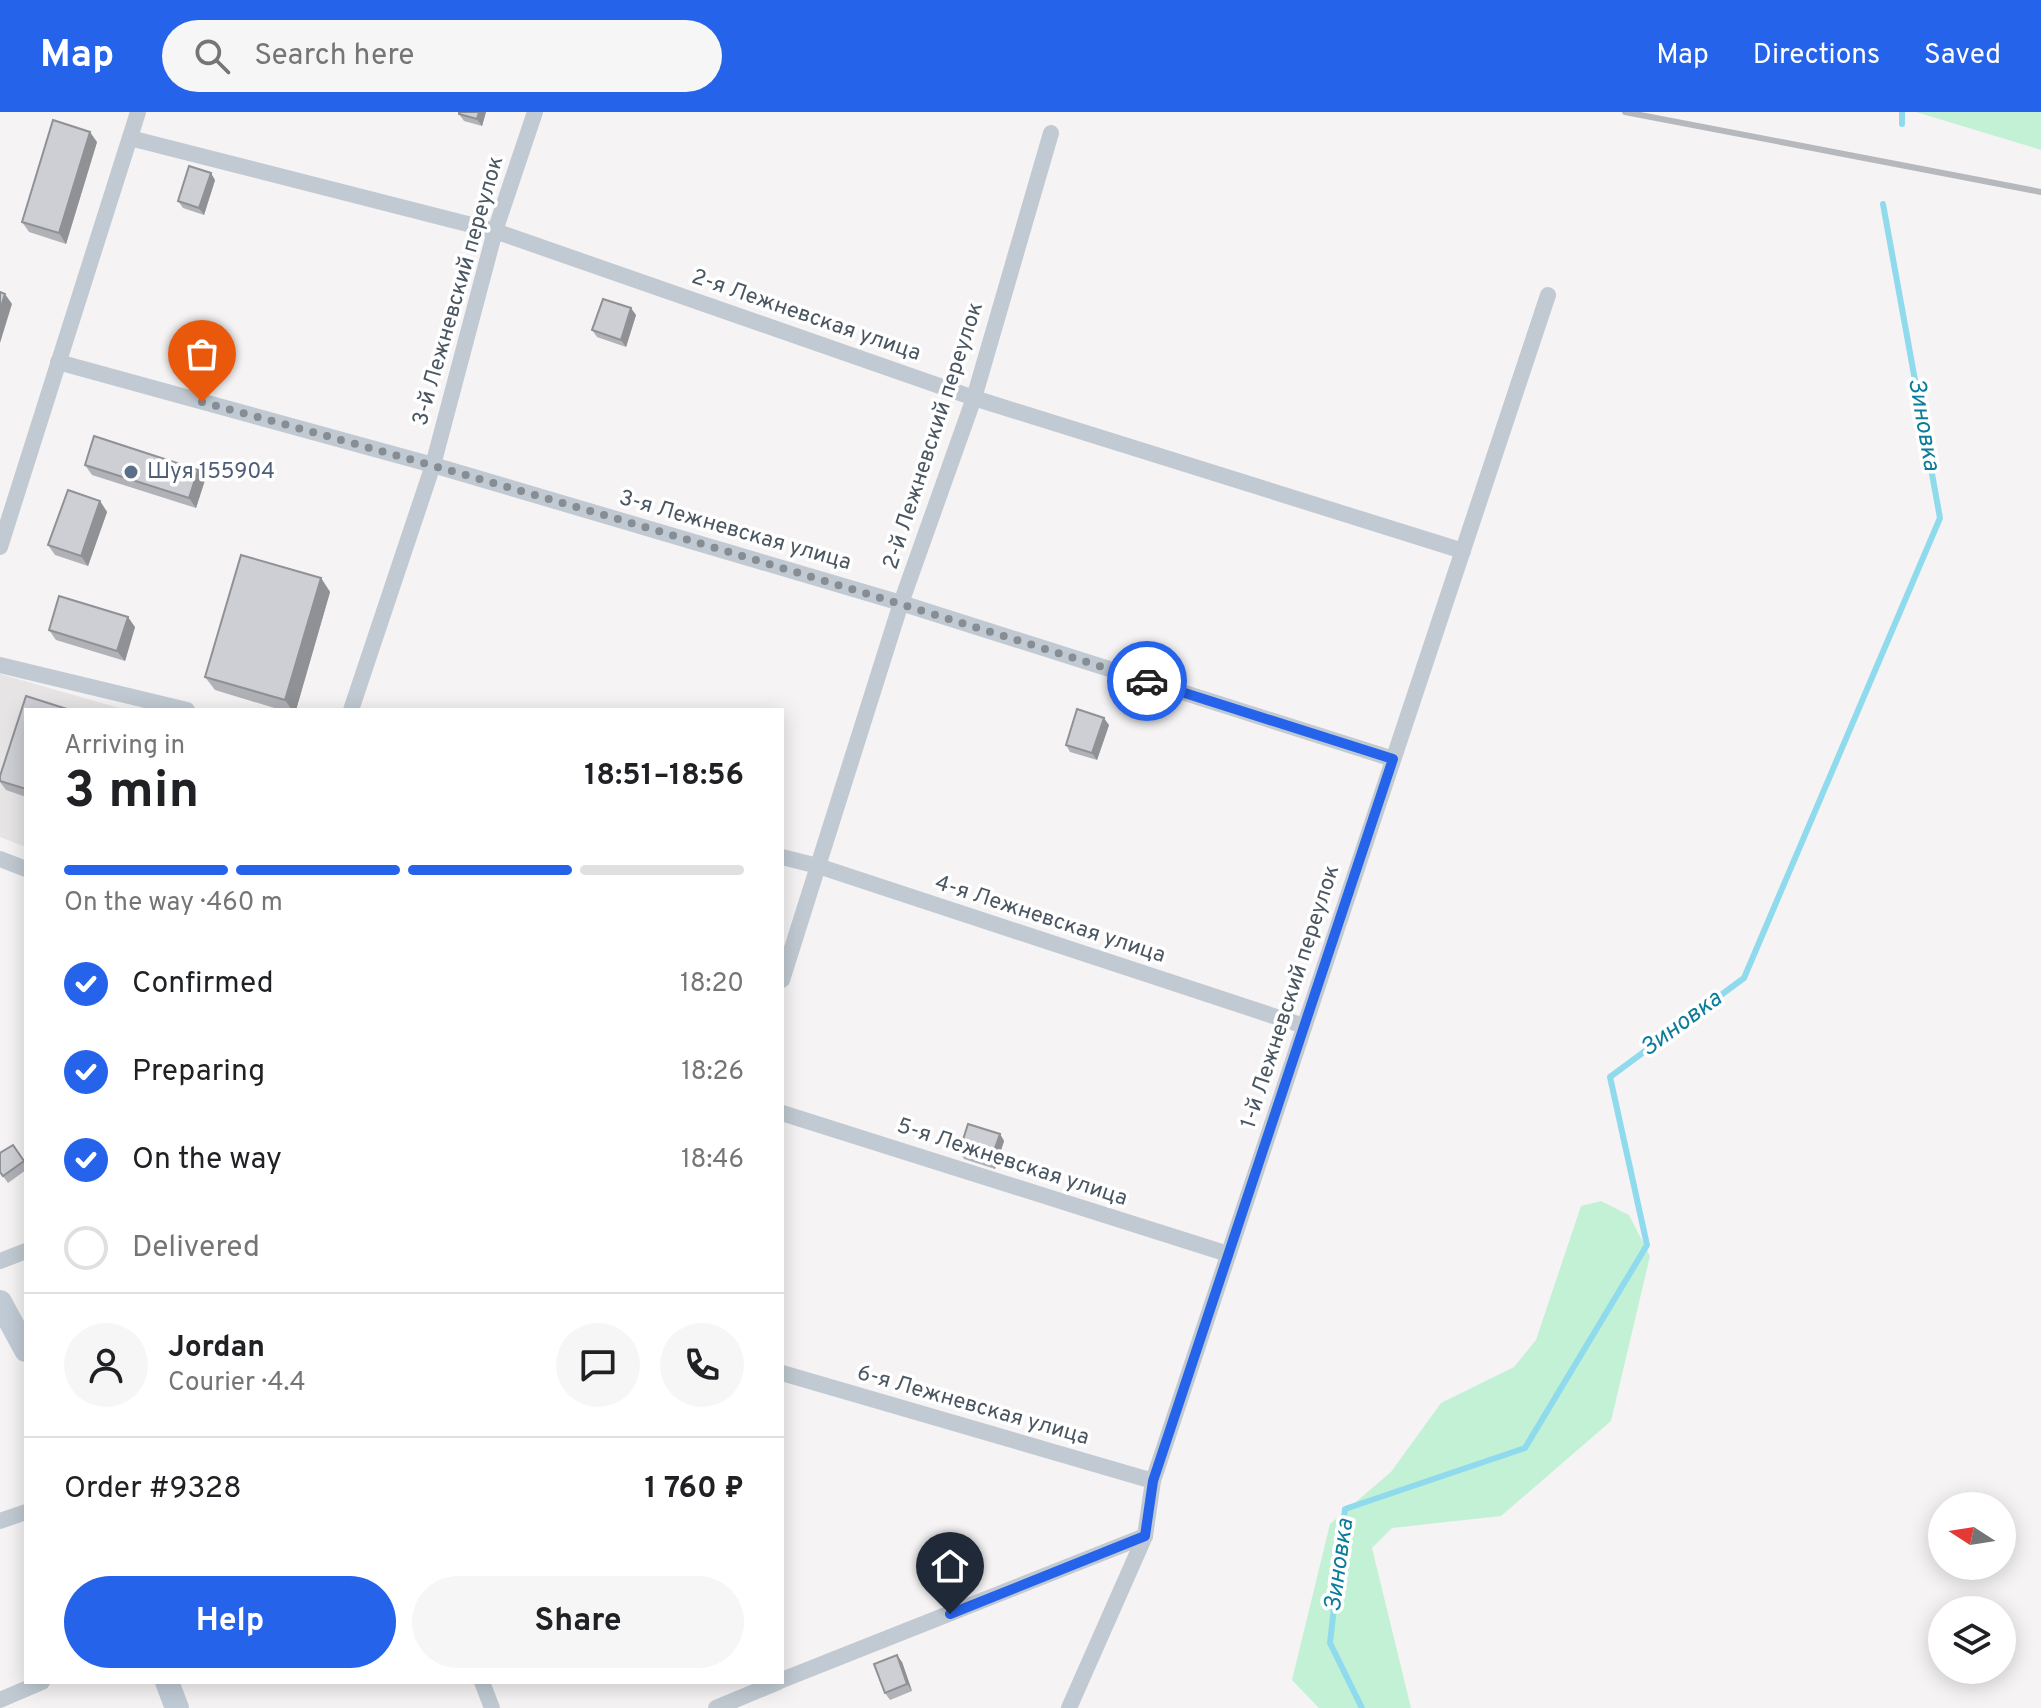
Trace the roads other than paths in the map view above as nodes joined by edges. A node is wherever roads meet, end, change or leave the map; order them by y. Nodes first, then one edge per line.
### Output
1 (138, 112) edge
2 (535, 112) edge
3 (1051, 133) dead end
4 (130, 138) junction
5 (495, 231) junction
6 (1548, 295) dead end
7 (58, 362) junction
8 (974, 398) junction
9 (433, 465) junction
10 (0, 547) edge
11 (1463, 551) junction
12 (901, 603) junction
13 (0, 665) edge
14 (179, 708) edge
15 (352, 708) edge
16 (1393, 759) junction
17 (784, 858) edge
18 (0, 859) edge
19 (818, 866) junction
20 (24, 868) edge
21 (784, 974) edge
22 (1304, 1026) junction
23 (784, 1114) edge
24 (24, 1252) edge
25 (1228, 1254) junction
26 (0, 1261) edge
27 (0, 1302) edge
28 (24, 1346) edge
29 (784, 1374) edge
30 (1153, 1481) junction
31 (24, 1513) edge
32 (0, 1521) edge
33 (1145, 1536) junction
34 (784, 1679) edge
35 (37, 1684) edge
36 (168, 1684) edge
37 (483, 1684) edge
38 (729, 1684) edge
39 (774, 1684) edge
40 (0, 1700) edge
41 (737, 1704) edge
42 (177, 1708) edge
43 (492, 1708) edge
44 (716, 1708) edge
45 (1069, 1708) edge

1 - 4 street
2 - 5 street, 3-й Лежневский переулок
3 - 8 street, 2-й Лежневский переулок
4 - 5 street, 2-я Лежневская улица
4 - 7 street
5 - 8 street, 2-я Лежневская улица
5 - 9 street, 3-й Лежневский переулок
6 - 11 street, 1-й Лежневский переулок
7 - 9 street, 3-я Лежневская улица
7 - 10 street
8 - 11 street, 2-я Лежневская улица
8 - 12 street, 2-й Лежневский переулок
9 - 12 street, 3-я Лежневская улица
9 - 15 street, 3-й Лежневский переулок
11 - 16 street, 1-й Лежневский переулок
12 - 16 street, 3-я Лежневская улица
12 - 19 street, 2-й Лежневский переулок
13 - 14 street
16 - 22 street, 1-й Лежневский переулок
17 - 19 street, 4-я Лежневская улица
18 - 20 street
19 - 21 street, 2-й Лежневский переулок
19 - 22 street, 4-я Лежневская улица
22 - 25 street, 1-й Лежневский переулок
23 - 25 street, 5-я Лежневская улица
24 - 26 street
25 - 30 street, 1-й Лежневский переулок
27 - 28 main road
29 - 30 street, 6-я Лежневская улица
30 - 33 street, 1-й Лежневский переулок
31 - 32 street
33 - 34 street
33 - 45 street, 1-й Лежневский переулок
35 - 40 street
36 - 42 main road
37 - 43 street
38 - 41 street
39 - 41 street
41 - 44 street

